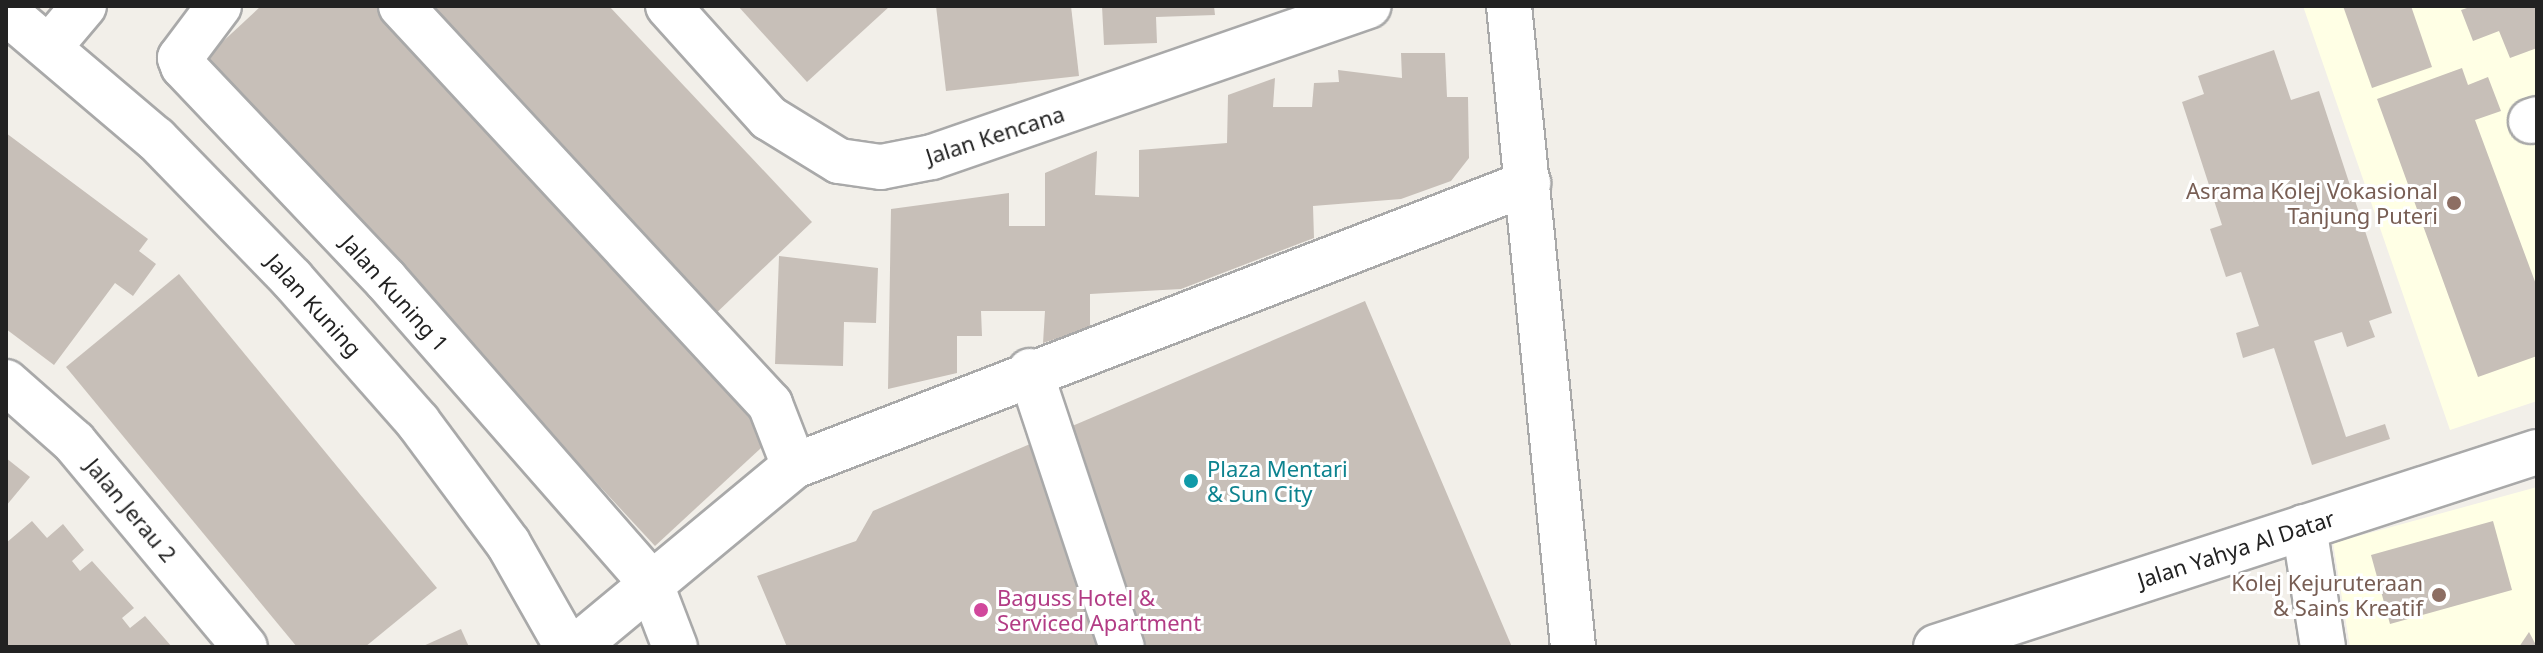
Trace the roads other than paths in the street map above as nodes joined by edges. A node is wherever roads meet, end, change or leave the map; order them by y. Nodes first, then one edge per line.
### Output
1 (84, 6) edge
2 (219, 6) edge
3 (401, 6) edge
4 (668, 6) edge
5 (1369, 6) edge
6 (1509, 6) edge
7 (6, 12) edge
8 (1271, 25) edge
9 (51, 45) junction
10 (1528, 183) junction
11 (1030, 371) junction
12 (6, 382) edge
13 (2537, 452) edge
14 (794, 466) junction
15 (2304, 527) junction
16 (650, 582) junction
17 (245, 647) edge
18 (567, 647) edge
19 (576, 647) edge
20 (675, 647) edge
21 (1122, 647) edge
22 (1573, 647) edge
23 (1936, 647) edge
24 (2323, 647) edge

1 - 9 street
2 - 16 street, Jalan Kuning 1
3 - 14 street
4 - 8 street, Jalan Kencana
5 - 8 street, Jalan Kencana
6 - 10 street
7 - 9 street, Jalan Kuning
9 - 18 street, Jalan Kuning
10 - 11 street
10 - 22 street
11 - 14 street
11 - 21 street
12 - 17 street, Jalan Jerau 2
13 - 15 street, Jalan Yahya Al Datar
14 - 16 street
15 - 23 street, Jalan Yahya Al Datar
15 - 24 street
16 - 19 street
16 - 20 street

